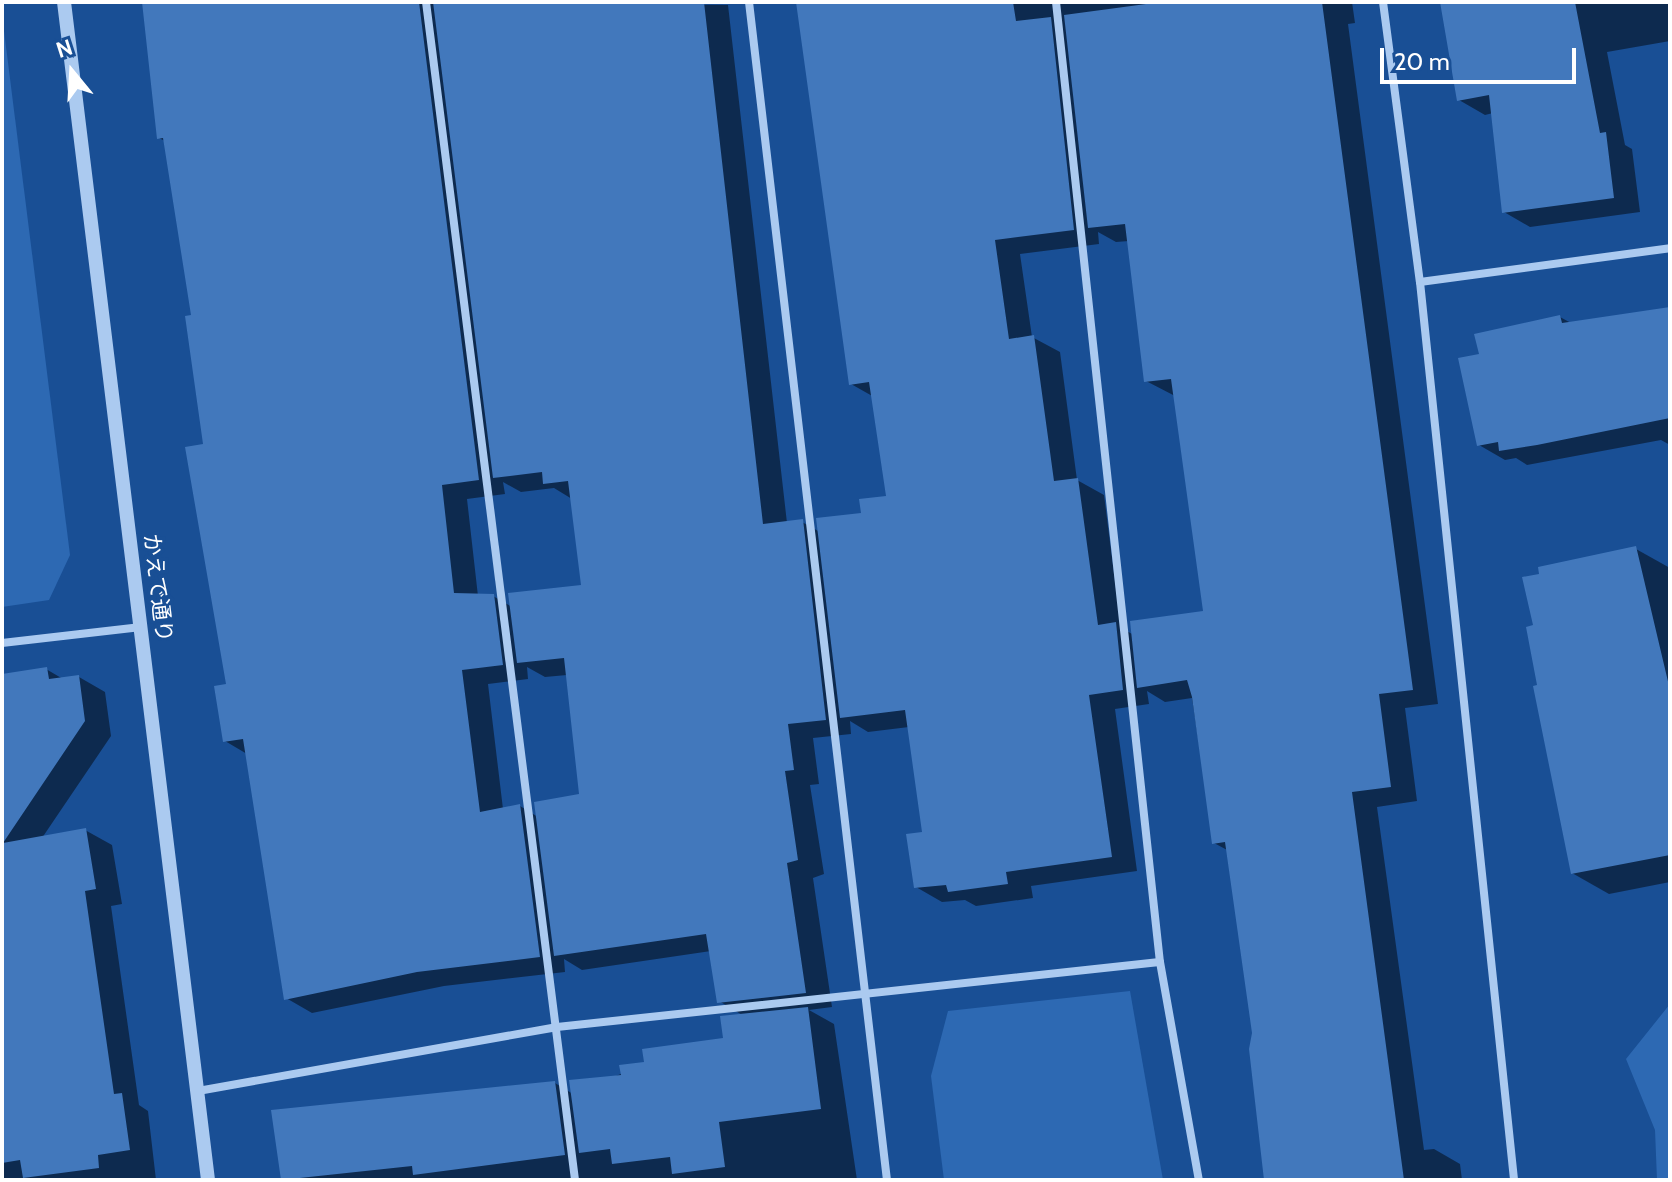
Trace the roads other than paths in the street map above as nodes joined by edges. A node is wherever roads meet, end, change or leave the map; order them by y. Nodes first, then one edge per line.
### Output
1 (64, 2) edge
2 (426, 2) edge
3 (749, 2) edge
4 (1056, 2) edge
5 (1383, 2) edge
6 (1670, 248) edge
7 (1420, 282) junction
8 (141, 627) junction
9 (2, 643) edge
10 (1160, 962) junction
11 (863, 994) junction
12 (557, 1027) junction
13 (198, 1091) junction
14 (208, 1180) edge
15 (575, 1180) edge
16 (887, 1180) edge
17 (1199, 1180) edge
18 (1514, 1180) edge

1 - 8 street, かえで通り
2 - 12 street
3 - 11 street
4 - 10 street
5 - 7 street
6 - 7 street
7 - 18 street
8 - 9 street
8 - 13 street, かえで通り
10 - 11 street
10 - 17 street
11 - 12 street
11 - 16 street
12 - 13 street
12 - 15 street
13 - 14 street, かえで通り

